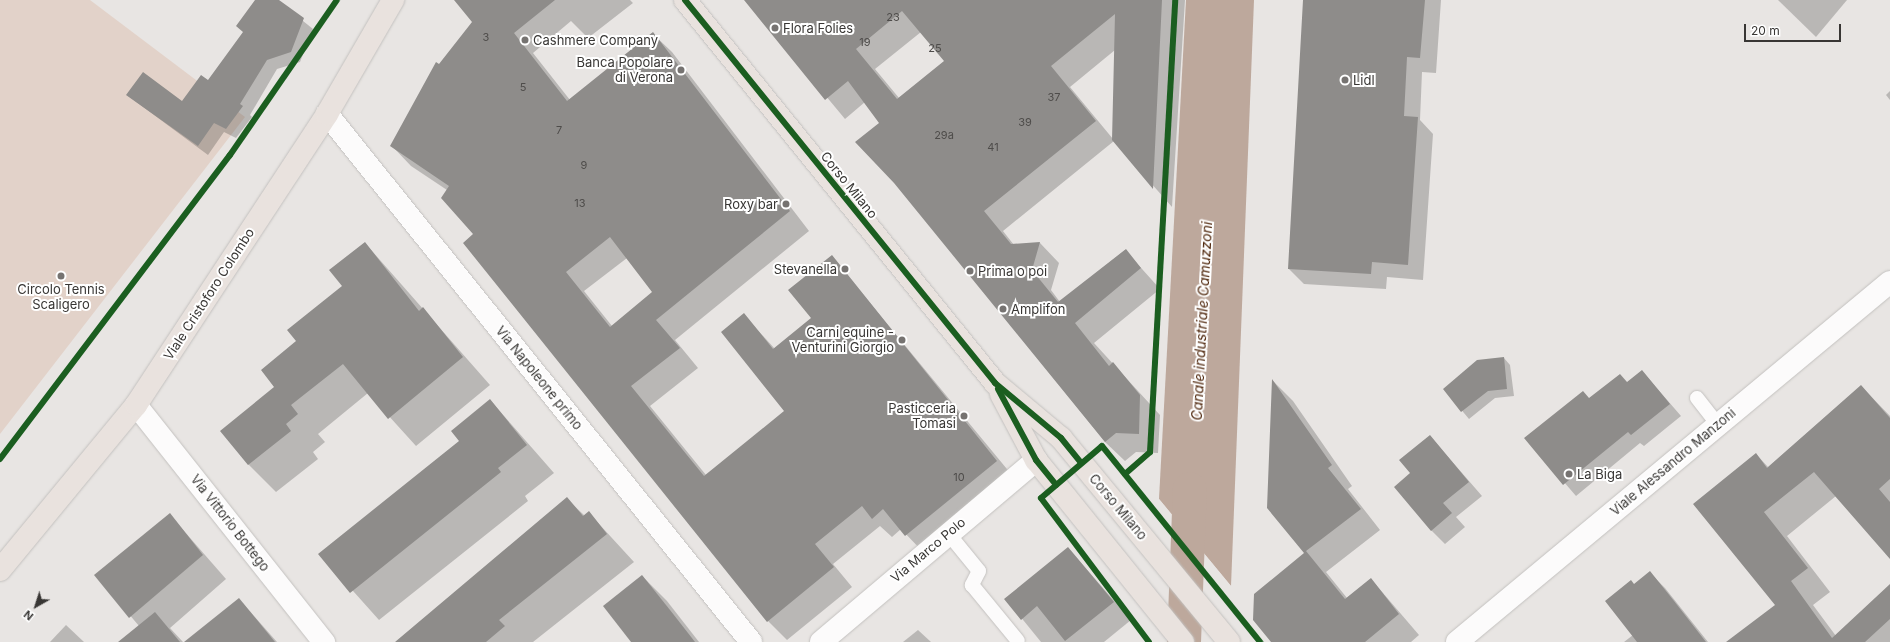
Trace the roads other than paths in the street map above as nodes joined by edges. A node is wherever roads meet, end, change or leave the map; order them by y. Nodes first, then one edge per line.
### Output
1 (393, 0) edge
2 (685, 0) edge
3 (326, 114) junction
4 (1890, 282) edge
5 (996, 383) junction
6 (1697, 398) dead end
7 (136, 405) junction
8 (1718, 424) junction
9 (1036, 460) junction
10 (948, 533) junction
11 (0, 570) edge
12 (1018, 641) edge
13 (324, 642) edge
14 (750, 642) edge
15 (821, 642) edge
16 (1182, 642) edge
17 (1229, 642) edge
18 (1457, 642) edge

1 - 3 main road, Viale Cristoforo Colombo
2 - 5 main road, Corso Milano
3 - 7 main road, Viale Cristoforo Colombo
3 - 14 street, Via Napoleone primo
4 - 8 street, Viale Alessandro Manzoni
5 - 9 main road, Corso Milano
5 - 17 main road, Corso Milano
6 - 8 lane
7 - 11 main road, Viale Cristoforo Colombo
7 - 13 street, Via Vittorio Bottego
8 - 18 street, Viale Alessandro Manzoni
9 - 10 street, Via Marco Polo
9 - 16 main road, Corso Milano
10 - 12 lane
10 - 15 street, Via Marco Polo

